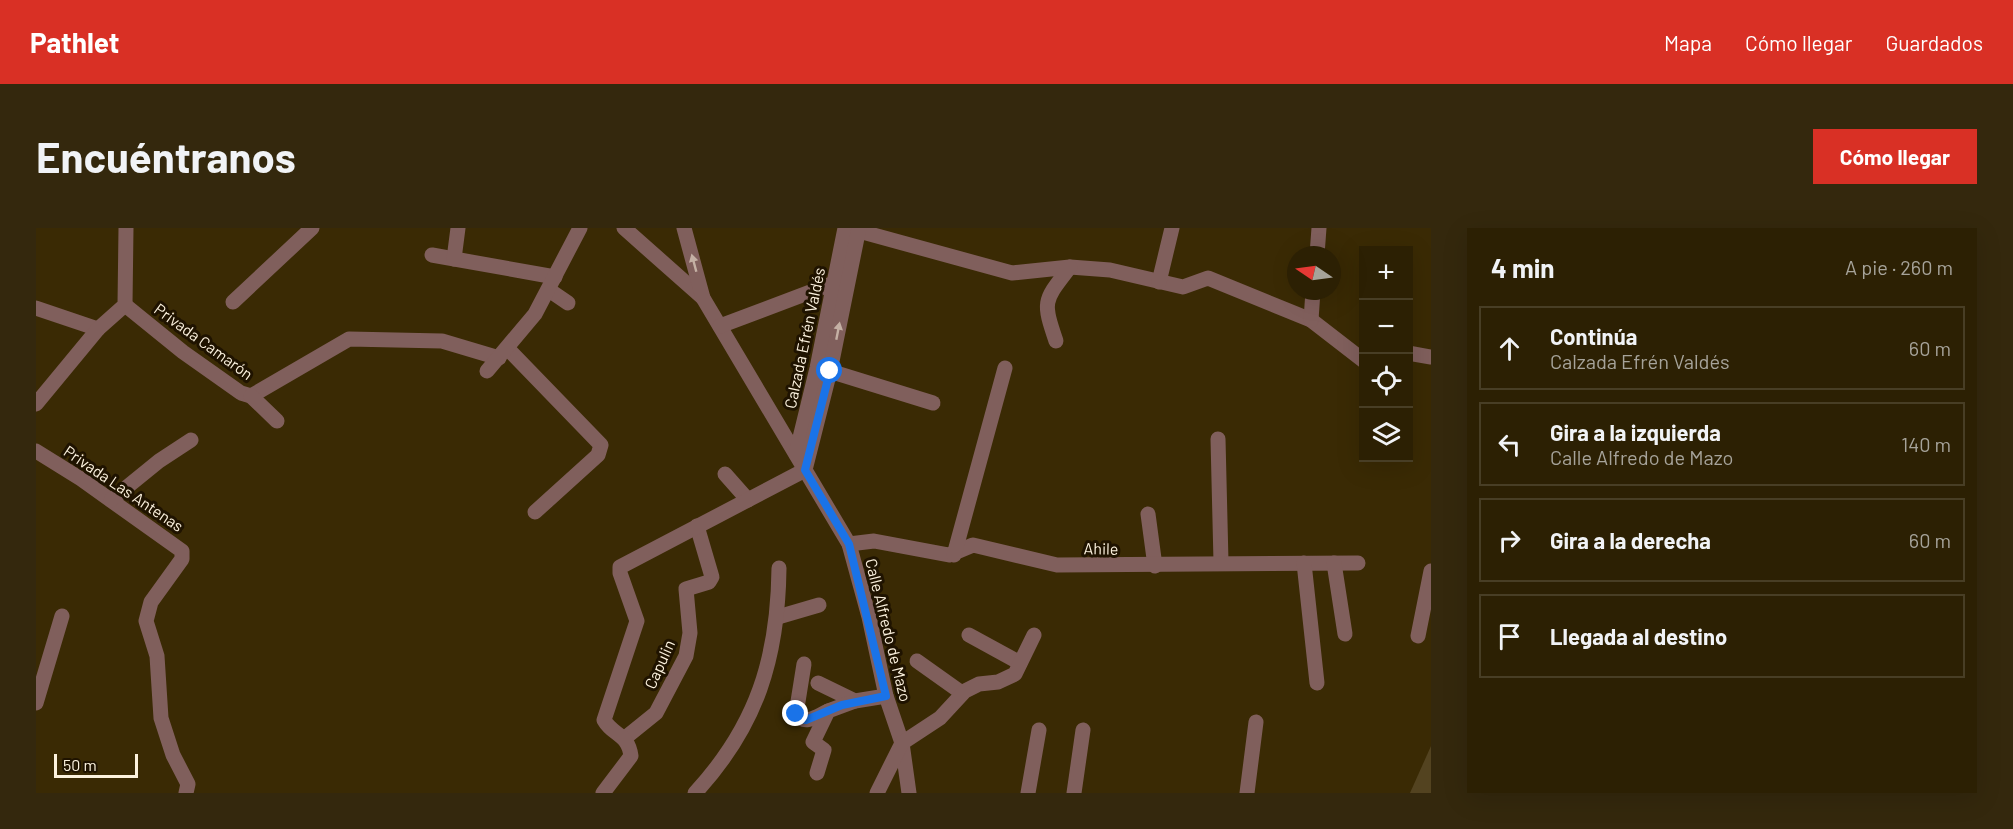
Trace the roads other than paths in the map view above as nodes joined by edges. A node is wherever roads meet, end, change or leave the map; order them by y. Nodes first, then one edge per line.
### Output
1 (126, 228) edge
2 (312, 228) edge
3 (458, 228) edge
4 (580, 228) edge
5 (624, 228) edge
6 (684, 228) edge
7 (1172, 228) edge
8 (1319, 228) edge
9 (853, 229) edge
10 (1318, 246) edge
11 (432, 255) dead end
12 (454, 259) junction
13 (1070, 267) junction
14 (1159, 282) junction
15 (552, 283) junction
16 (834, 283) junction
17 (703, 298) junction
18 (1313, 300) edge
19 (233, 302) dead end
20 (568, 303) dead end
21 (125, 304) junction
22 (36, 308) edge
23 (1311, 320) junction
24 (720, 326) junction
25 (98, 329) junction
26 (1056, 341) dead end
27 (503, 353) junction
28 (1413, 354) edge
29 (1359, 357) edge
30 (1431, 357) edge
31 (1005, 368) dead end
32 (824, 369) junction
33 (487, 371) dead end
34 (251, 396) junction
35 (933, 403) dead end
36 (36, 404) edge
37 (277, 422) dead end
38 (1218, 439) dead end
39 (191, 440) dead end
40 (36, 451) edge
41 (795, 454) junction
42 (805, 470) junction
43 (725, 474) dead end
44 (111, 500) junction
45 (748, 500) junction
46 (535, 512) dead end
47 (1148, 514) dead end
48 (697, 526) junction
49 (849, 544) junction
50 (954, 555) junction
51 (1221, 562) junction
52 (1304, 563) junction
53 (1334, 563) junction
54 (1358, 563) dead end
55 (1155, 566) junction
56 (779, 568) dead end
57 (1431, 571) edge
58 (819, 605) dead end
59 (62, 616) dead end
60 (778, 617) junction
61 (1345, 634) dead end
62 (969, 635) dead end
63 (1034, 635) dead end
64 (1418, 636) dead end
65 (917, 660) dead end
66 (1020, 663) junction
67 (804, 664) dead end
68 (818, 683) dead end
69 (1317, 683) dead end
70 (962, 693) junction
71 (886, 696) junction
72 (855, 701) junction
73 (36, 703) edge
74 (828, 711) junction
75 (1256, 722) dead end
76 (1039, 730) dead end
77 (1083, 730) dead end
78 (625, 738) junction
79 (902, 742) junction
80 (818, 773) dead end
81 (186, 793) edge
82 (603, 793) edge
83 (695, 793) edge
84 (877, 793) edge
85 (909, 793) edge
86 (1028, 793) edge
87 (1074, 793) edge
88 (1247, 793) edge

1 - 21 street
2 - 19 street
3 - 12 street
4 - 15 street
5 - 17 street
17 -> 6 street, Calle Alfredo de Mazo
7 - 14 street
8 - 10 street
9 - 13 street
9 - 16 street, Calzada Efrén Valdés
32 -> 9 street, Calzada Efrén Valdés
11 - 12 street
12 - 15 street
13 - 14 street
13 - 26 street
14 - 23 street
15 - 20 street
15 - 27 street
16 - 24 street
16 - 32 street, Calzada Efrén Valdés
17 - 24 street, Calle Alfredo de Mazo
18 - 23 street
21 - 25 street
21 - 34 street, Privada Camarón
22 - 25 street
23 - 29 street
24 - 41 street, Calle Alfredo de Mazo
25 - 36 street
27 - 33 street
27 - 34 street, Privada Camarón
27 - 46 street
28 - 30 street
31 - 50 street
32 - 35 street
32 - 41 street, Calzada Efrén Valdés
32 - 42 street, Calzada Efrén Valdés
34 - 37 street
38 - 51 street
39 - 44 street
40 - 44 street, Privada Las Antenas
41 - 42 street, Calle Alfredo de Mazo
42 - 45 street
42 - 49 street, Calle Alfredo de Mazo
43 - 45 street
44 - 81 street, Privada Las Antenas
45 - 48 street
47 - 55 street
48 - 78 street, Capulin
48 - 78 street
49 - 50 street, Ahile
49 - 71 street, Calle Alfredo de Mazo
50 - 55 street, Ahile
51 - 52 street, Ahile
51 - 55 street, Ahile
52 - 53 street, Ahile
52 - 69 street
53 - 54 street, Ahile
53 - 61 street
56 - 60 street
57 - 64 street
58 - 60 street
59 - 73 street
60 - 83 street
62 - 66 street
63 - 66 street
65 - 70 street
66 - 70 street
67 - 74 street
68 - 72 street
70 - 79 street
71 - 72 street
71 - 79 street, Calle Alfredo de Mazo
72 - 74 street
74 - 80 street
75 - 88 street
76 - 86 street
77 - 87 street
78 - 82 street
79 - 84 street
79 - 85 street, Calle Alfredo de Mazo

